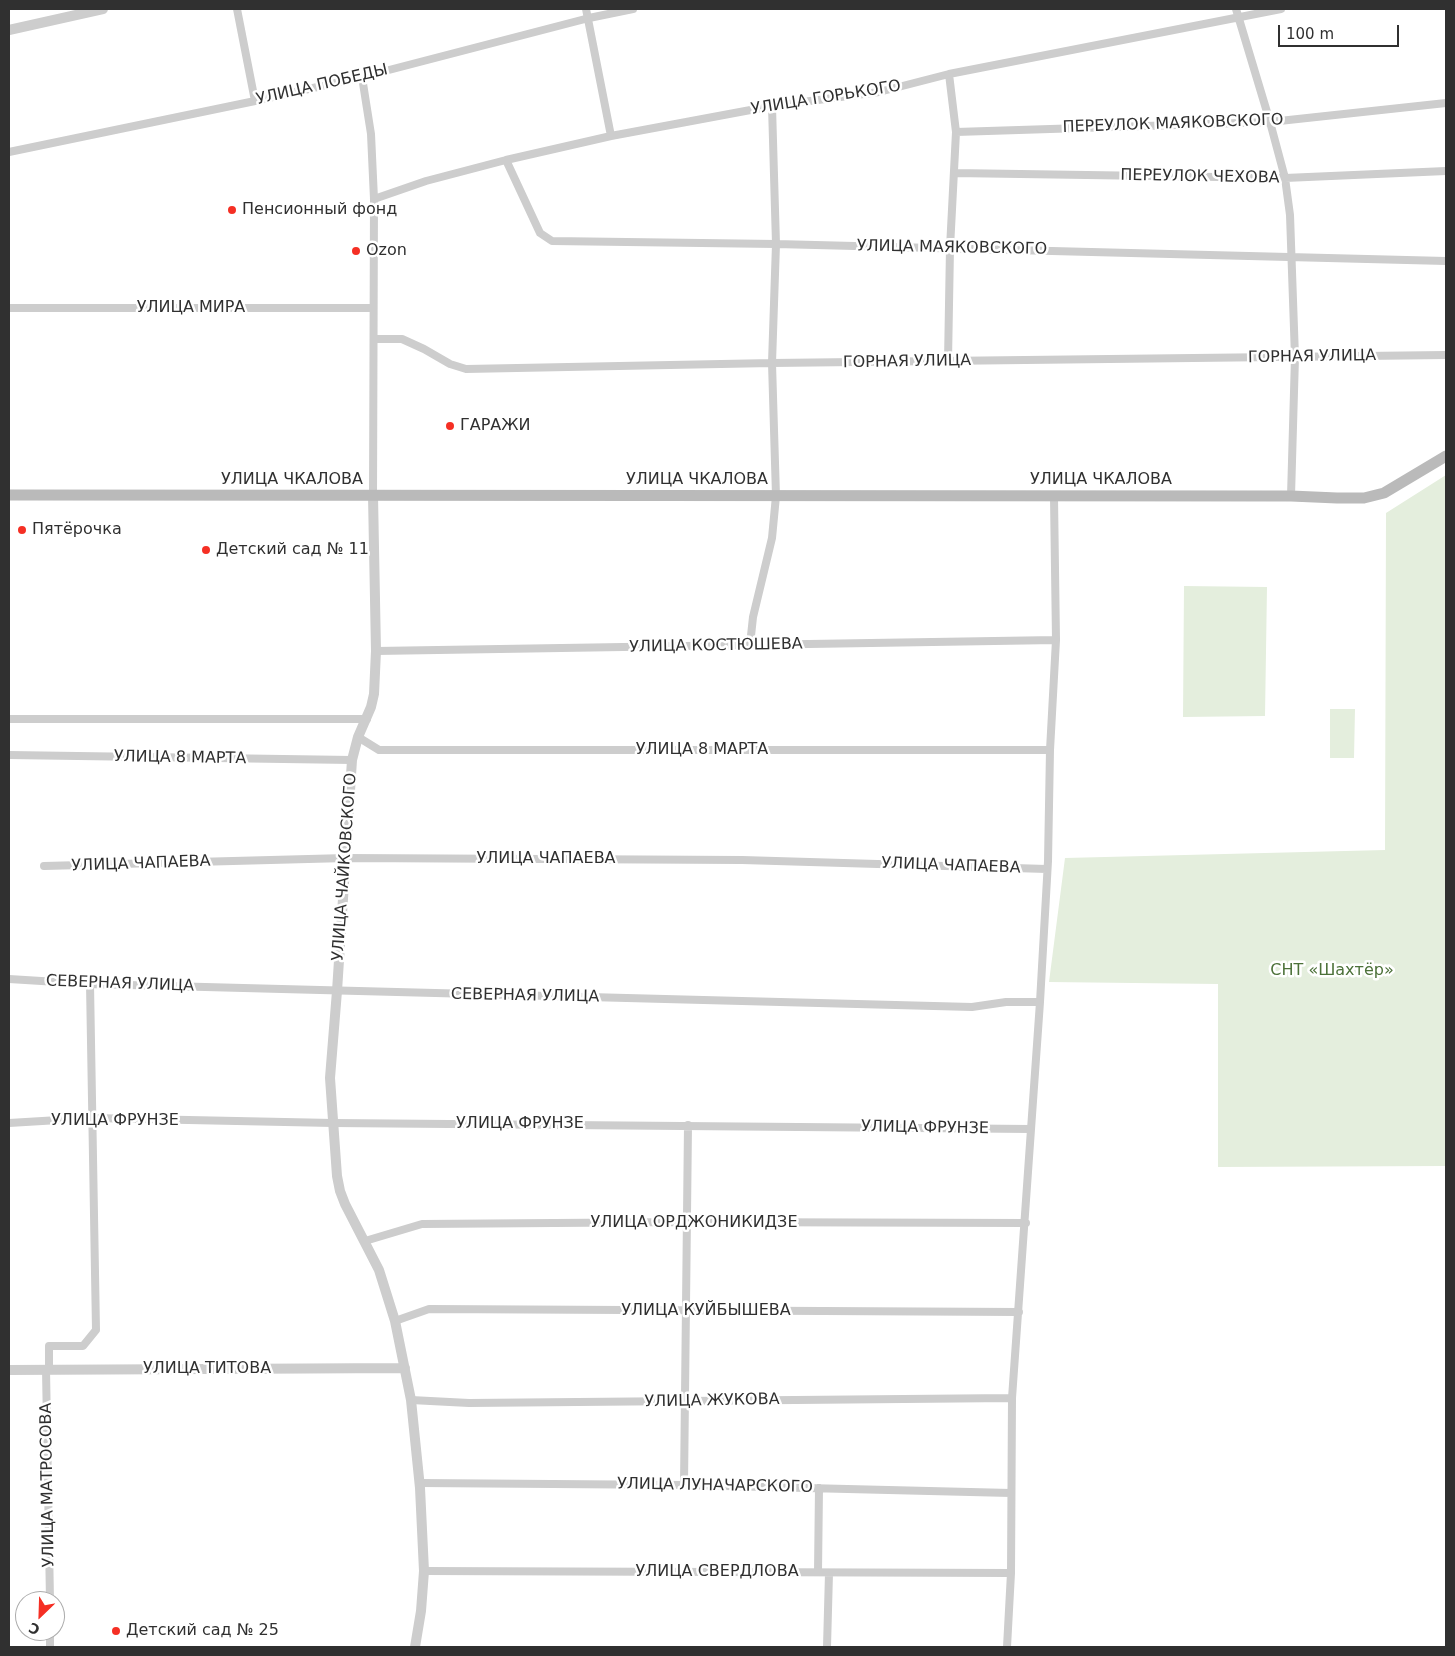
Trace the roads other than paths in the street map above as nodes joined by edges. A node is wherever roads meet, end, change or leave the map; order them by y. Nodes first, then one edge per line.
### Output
1 (103, 9) edge
2 (237, 9) edge
3 (586, 9) edge
4 (633, 9) edge
5 (1236, 9) edge
6 (1281, 9) edge
7 (589, 18) junction
8 (1238, 18) junction
9 (9, 30) edge
10 (949, 74) junction
11 (362, 77) junction
12 (255, 101) junction
13 (1446, 103) edge
14 (772, 106) junction
15 (1270, 122) junction
16 (956, 132) junction
17 (611, 136) junction
18 (9, 152) edge
19 (506, 160) junction
20 (1446, 171) edge
21 (954, 173) junction
22 (1285, 178) junction
23 (374, 199) junction
24 (776, 244) junction
25 (950, 248) junction
26 (1292, 257) junction
27 (1446, 261) edge
28 (9, 308) edge
29 (373, 308) junction
30 (375, 339) junction
31 (1446, 355) edge
32 (1295, 357) junction
33 (948, 361) junction
34 (772, 363) junction
35 (1446, 456) edge
36 (9, 495) edge
37 (373, 496) junction
38 (776, 496) junction
39 (1290, 496) junction
40 (1054, 497) junction
41 (1056, 640) junction
42 (750, 645) junction
43 (376, 651) junction
44 (366, 719) junction
45 (9, 720) edge
46 (358, 737) junction
47 (1050, 750) junction
48 (9, 755) edge
49 (352, 760) junction
50 (346, 858) junction
51 (44, 866) dead end
52 (1047, 869) junction
53 (9, 979) edge
54 (90, 984) junction
55 (338, 991) junction
56 (1040, 1002) junction
57 (92, 1118) junction
58 (9, 1123) edge
59 (332, 1123) junction
60 (688, 1125) junction
61 (1031, 1129) junction
62 (686, 1222) junction
63 (1026, 1223) junction
64 (364, 1241) junction
65 (685, 1312) junction
66 (1019, 1312) junction
67 (395, 1321) junction
68 (405, 1368) junction
69 (48, 1369) junction
70 (9, 1370) edge
71 (1012, 1398) junction
72 (411, 1400) junction
73 (684, 1401) junction
74 (420, 1483) junction
75 (684, 1485) junction
76 (819, 1488) junction
77 (1011, 1493) junction
78 (424, 1571) junction
79 (818, 1572) junction
80 (829, 1572) junction
81 (1011, 1573) junction
82 (50, 1591) edge
83 (415, 1647) edge
84 (827, 1647) edge
85 (1007, 1647) edge

1 - 9 street
2 - 12 street
3 - 7 street
4 - 7 street, УЛИЦА ПОБЕДЫ
5 - 8 street
6 - 8 street, УЛИЦА ГОРЬКОГО
7 - 11 street, УЛИЦА ПОБЕДЫ
7 - 17 street
8 - 10 street, УЛИЦА ГОРЬКОГО
8 - 15 street
10 - 14 street, УЛИЦА ГОРЬКОГО
10 - 16 street
11 - 12 street, УЛИЦА ПОБЕДЫ
11 - 23 street, УЛИЦА ЧАЙКОВСКОГО
12 - 18 street, УЛИЦА ПОБЕДЫ
13 - 15 street, ПЕРЕУЛОК МАЯКОВСКОГО
14 - 17 street, УЛИЦА ГОРЬКОГО
14 - 24 street
15 - 16 street, ПЕРЕУЛОК МАЯКОВСКОГО
15 - 22 street
16 - 21 street
17 - 19 street, УЛИЦА ГОРЬКОГО
19 - 23 street, УЛИЦА ГОРЬКОГО
19 - 24 street, УЛИЦА МАЯКОВСКОГО
20 - 22 street, ПЕРЕУЛОК ЧЕХОВА
21 - 22 street, ПЕРЕУЛОК ЧЕХОВА
21 - 25 street
22 - 26 street
23 - 29 street, УЛИЦА ЧАЙКОВСКОГО
24 - 25 street, УЛИЦА МАЯКОВСКОГО
24 - 34 street
25 - 26 street, УЛИЦА МАЯКОВСКОГО
25 - 33 street
26 - 27 street, УЛИЦА МАЯКОВСКОГО
26 - 32 street
28 - 29 street, УЛИЦА МИРА
29 - 30 street, УЛИЦА ЧАЙКОВСКОГО
30 - 34 street, ГОРНАЯ УЛИЦА
30 - 37 street, УЛИЦА ЧАЙКОВСКОГО
31 - 32 street, ГОРНАЯ УЛИЦА
32 - 33 street, ГОРНАЯ УЛИЦА
32 - 39 street
33 - 34 street, ГОРНАЯ УЛИЦА
34 - 38 street
35 - 39 main road, УЛИЦА ЧКАЛОВА
36 - 37 main road, УЛИЦА ЧКАЛОВА
37 - 38 main road, УЛИЦА ЧКАЛОВА
37 - 43 street, УЛИЦА ЧАЙКОВСКОГО
38 - 40 main road, УЛИЦА ЧКАЛОВА
38 - 42 street
39 - 40 main road, УЛИЦА ЧКАЛОВА
40 - 41 street
41 - 42 street, УЛИЦА КОСТЮШЕВА
41 - 47 street
42 - 43 street, УЛИЦА КОСТЮШЕВА
43 - 44 street, УЛИЦА ЧАЙКОВСКОГО
44 - 45 street
44 - 46 street, УЛИЦА ЧАЙКОВСКОГО
46 - 47 street, УЛИЦА 8 МАРТА
46 - 49 street, УЛИЦА ЧАЙКОВСКОГО
47 - 52 street
48 - 49 street, УЛИЦА 8 МАРТА
49 - 50 street, УЛИЦА ЧАЙКОВСКОГО
50 - 51 street, УЛИЦА ЧАПАЕВА
50 - 52 street, УЛИЦА ЧАПАЕВА
50 - 55 street, УЛИЦА ЧАЙКОВСКОГО
52 - 56 street
53 - 54 street, СЕВЕРНАЯ УЛИЦА
54 - 55 street, СЕВЕРНАЯ УЛИЦА
54 - 57 street
55 - 56 street, СЕВЕРНАЯ УЛИЦА
55 - 59 street, УЛИЦА ЧАЙКОВСКОГО
56 - 61 street
57 - 58 street, УЛИЦА ФРУНЗЕ
57 - 59 street, УЛИЦА ФРУНЗЕ
57 - 69 street, УЛИЦА МАТРОСОВА
59 - 60 street, УЛИЦА ФРУНЗЕ
59 - 64 street, УЛИЦА ЧАЙКОВСКОГО
60 - 61 street, УЛИЦА ФРУНЗЕ
60 - 62 street
61 - 63 street
62 - 63 street, УЛИЦА ОРДЖОНИКИДЗЕ
62 - 64 street, УЛИЦА ОРДЖОНИКИДЗЕ
62 - 65 street
63 - 66 street
64 - 67 street, УЛИЦА ЧАЙКОВСКОГО
65 - 66 street, УЛИЦА КУЙБЫШЕВА
65 - 67 street, УЛИЦА КУЙБЫШЕВА
65 - 73 street
66 - 71 street
67 - 68 street, УЛИЦА ЧАЙКОВСКОГО
68 - 69 street, УЛИЦА ТИТОВА
68 - 72 street, УЛИЦА ЧАЙКОВСКОГО
69 - 70 street, УЛИЦА ТИТОВА
69 - 82 street, УЛИЦА МАТРОСОВА
71 - 73 street, УЛИЦА ЖУКОВА
71 - 77 street
72 - 73 street, УЛИЦА ЖУКОВА
72 - 74 street, УЛИЦА ЧАЙКОВСКОГО
73 - 75 street
74 - 75 street, УЛИЦА ЛУНАЧАРСКОГО
74 - 78 street, УЛИЦА ЧАЙКОВСКОГО
75 - 76 street, УЛИЦА ЛУНАЧАРСКОГО
76 - 77 street, УЛИЦА ЛУНАЧАРСКОГО
76 - 79 street
77 - 81 street
78 - 79 street, УЛИЦА СВЕРДЛОВА
78 - 83 street, УЛИЦА ЧАЙКОВСКОГО
79 - 80 street, УЛИЦА СВЕРДЛОВА
80 - 81 street, УЛИЦА СВЕРДЛОВА
80 - 84 street
81 - 85 street

